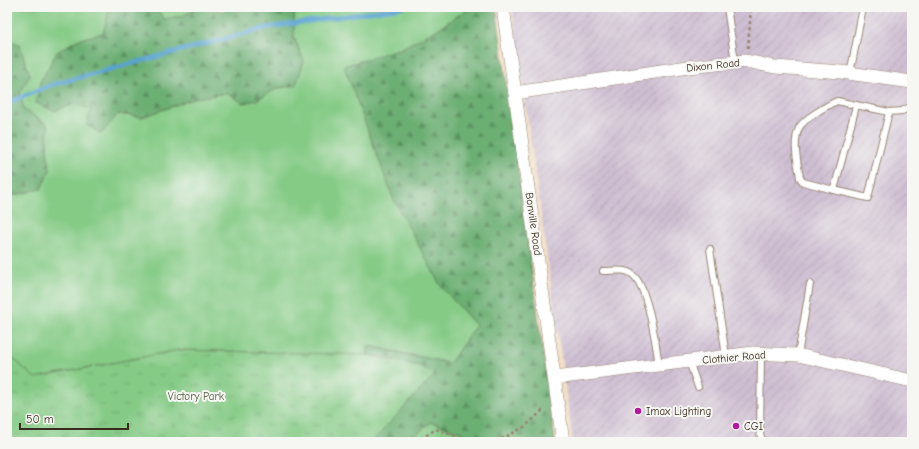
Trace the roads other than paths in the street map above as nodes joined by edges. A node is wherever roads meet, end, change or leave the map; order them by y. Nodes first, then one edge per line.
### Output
1 (503, 7) edge
2 (727, 7) edge
3 (863, 7) edge
4 (741, 62) junction
5 (850, 74) junction
6 (912, 82) edge
7 (514, 93) junction
8 (856, 106) junction
9 (912, 106) edge
10 (889, 112) junction
11 (834, 190) junction
12 (710, 249) dead end
13 (603, 271) dead end
14 (810, 284) dead end
15 (761, 353) junction
16 (798, 355) junction
17 (726, 356) junction
18 (688, 361) junction
19 (659, 365) junction
20 (555, 378) junction
21 (912, 381) edge
22 (698, 387) dead end
23 (563, 442) edge
24 (763, 442) edge

1 - 7 street, Bonville Road
2 - 4 lane
3 - 5 lane
4 - 5 street, Dixon Road
4 - 7 street, Dixon Road
5 - 6 street, Dixon Road
7 - 20 street, Bonville Road
8 - 10 lane
8 - 11 lane
8 - 11 lane
9 - 10 lane
10 - 11 lane
12 - 17 lane
13 - 19 lane
14 - 16 lane
15 - 16 street, Clothier Road
15 - 17 street, Clothier Road
15 - 24 lane
16 - 21 street, Clothier Road
17 - 18 street, Clothier Road
18 - 19 street, Clothier Road
18 - 22 lane
19 - 20 street, Clothier Road
20 - 23 street, Bonville Road

